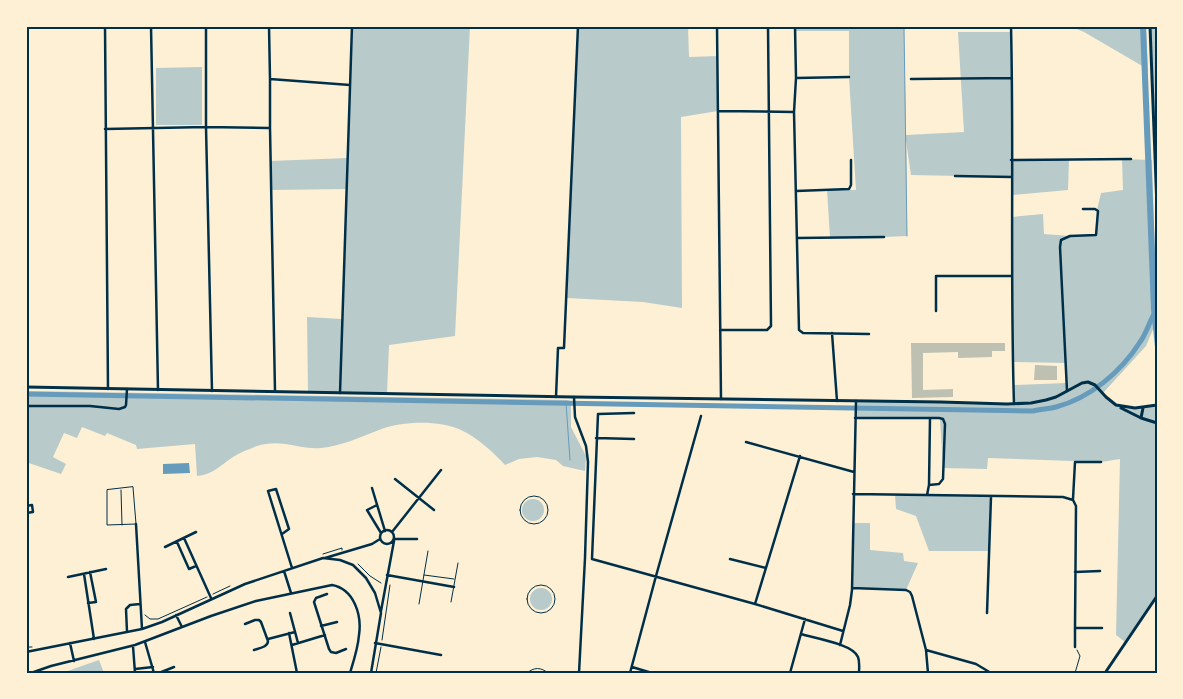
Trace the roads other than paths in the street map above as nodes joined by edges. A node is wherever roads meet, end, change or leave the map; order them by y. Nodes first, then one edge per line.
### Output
1 (105, 26) edge
2 (152, 26) edge
3 (206, 26) edge
4 (269, 26) edge
5 (352, 26) edge
6 (578, 26) edge
7 (718, 26) edge
8 (768, 26) edge
9 (795, 26) edge
10 (1011, 26) edge
11 (1150, 26) edge
12 (849, 77) dead end
13 (796, 78) junction
14 (1012, 78) junction
15 (270, 79) junction
16 (911, 79) dead end
17 (350, 85) junction
18 (718, 111) junction
19 (769, 112) junction
20 (794, 112) junction
21 (206, 127) junction
22 (270, 128) junction
23 (106, 129) junction
24 (154, 129) junction
25 (1131, 159) dead end
26 (850, 160) dead end
27 (1012, 160) junction
28 (955, 176) dead end
29 (1012, 177) junction
30 (796, 191) junction
31 (1157, 208) edge
32 (1083, 209) dead end
33 (884, 237) dead end
34 (797, 238) junction
35 (1012, 276) junction
36 (936, 311) dead end
37 (720, 330) junction
38 (832, 333) junction
39 (869, 334) dead end
40 (26, 387) edge
41 (108, 389) junction
42 (158, 390) junction
43 (212, 391) junction
44 (127, 392) junction
45 (1067, 392) junction
46 (275, 393) junction
47 (340, 393) junction
48 (556, 397) junction
49 (574, 399) junction
50 (721, 399) junction
51 (837, 401) junction
52 (856, 403) junction
53 (1014, 404) junction
54 (1116, 405) junction
55 (1157, 405) edge
56 (26, 406) edge
57 (1143, 408) junction
58 (634, 414) dead end
59 (701, 416) dead end
60 (855, 418) junction
61 (930, 418) junction
62 (1141, 418) junction
63 (1157, 423) edge
64 (596, 438) junction
65 (634, 438) dead end
66 (746, 442) dead end
67 (800, 456) junction
68 (1101, 462) dead end
69 (441, 470) dead end
70 (854, 472) junction
71 (395, 479) dead end
72 (929, 485) junction
73 (372, 488) dead end
74 (121, 489) junction
75 (853, 494) junction
76 (928, 495) junction
77 (990, 497) junction
78 (419, 498) junction
79 (1073, 500) junction
80 (377, 505) junction
81 (26, 506) edge
82 (434, 510) dead end
83 (26, 513) edge
84 (540, 522) joint
85 (136, 524) junction
86 (122, 525) junction
87 (196, 532) dead end
88 (383, 532) junction
89 (392, 532) junction
90 (282, 534) junction
91 (184, 538) junction
92 (380, 539) junction
93 (394, 540) junction
94 (417, 540) dead end
95 (177, 542) junction
96 (165, 547) dead end
97 (428, 551) dead end
98 (323, 558) junction
99 (585, 558) junction
100 (592, 559) junction
101 (730, 559) dead end
102 (458, 563) dead end
103 (196, 566) junction
104 (106, 568) dead end
105 (292, 568) junction
106 (766, 568) junction
107 (284, 571) junction
108 (1100, 571) dead end
109 (90, 572) junction
110 (1076, 572) junction
111 (84, 574) junction
112 (387, 575) junction
113 (424, 575) junction
114 (656, 576) junction
115 (68, 577) dead end
116 (455, 579) junction
117 (423, 581) junction
118 (454, 586) junction
119 (852, 588) junction
120 (291, 593) junction
121 (327, 594) dead end
122 (1157, 596) edge
123 (212, 599) junction
124 (451, 602) dead end
125 (88, 603) junction
126 (140, 604) junction
127 (419, 604) dead end
128 (755, 604) junction
129 (548, 611) joint
130 (381, 612) junction
131 (290, 613) dead end
132 (987, 613) dead end
133 (176, 615) junction
134 (805, 620) junction
135 (337, 622) dead end
136 (245, 624) dead end
137 (321, 626) junction
138 (182, 627) junction
139 (1074, 628) junction
140 (1102, 628) dead end
141 (142, 629) junction
142 (844, 631) junction
143 (127, 632) junction
144 (295, 632) junction
145 (289, 633) junction
146 (801, 634) junction
147 (324, 636) junction
148 (94, 638) junction
149 (268, 639) junction
150 (145, 642) junction
151 (70, 643) junction
152 (298, 643) junction
153 (375, 644) junction
154 (292, 645) junction
155 (840, 645) junction
156 (133, 646) junction
157 (1075, 647) road end
158 (346, 649) dead end
159 (254, 650) dead end
160 (926, 650) junction
161 (26, 652) edge
162 (441, 655) dead end
163 (74, 660) junction
164 (153, 667) junction
165 (174, 667) dead end
166 (632, 667) junction
167 (135, 671) edge
168 (31, 673) edge
169 (154, 673) edge
170 (159, 673) edge
171 (296, 673) edge
172 (350, 673) edge
173 (371, 673) edge
174 (527, 673) edge
175 (548, 673) edge
176 (579, 673) edge
177 (630, 673) edge
178 (652, 673) edge
179 (790, 673) edge
180 (859, 673) edge
181 (928, 673) edge
182 (991, 673) edge
183 (1105, 673) edge

1 - 23 street
2 - 24 street
3 - 21 street
4 - 15 street
5 - 17 street
6 - 48 street
7 - 18 street
8 - 19 street
9 - 13 street
10 - 14 street
11 - 31 street
12 - 13 street
13 - 20 street
14 - 16 street
14 - 27 street
15 - 17 street
15 - 22 street
17 - 47 street
18 - 19 street
18 - 37 street
19 - 20 street
19 - 37 street
20 - 30 street
21 - 22 street
21 - 24 street
21 - 43 street
22 - 46 street
23 - 24 street
23 - 41 street
24 - 42 street
25 - 27 street
26 - 30 street
27 - 29 street
28 - 29 street
29 - 35 street
30 - 34 street
32 - 45 street
33 - 34 street
34 - 38 street
35 - 36 street
35 - 53 street
37 - 50 street
38 - 39 street
38 - 51 street
40 - 41 street
41 - 44 street
42 - 43 street
42 - 44 street
43 - 46 street
44 - 56 street
45 - 53 street
45 - 54 street
46 - 47 street
47 - 48 street
48 - 49 street
49 - 50 street
49 - 99 street
50 - 51 street
51 - 52 street
52 - 53 street
52 - 60 street
54 - 57 street
54 - 62 street
55 - 57 street
57 - 62 street
58 - 64 street
59 - 114 street
60 - 61 street
60 - 70 street
61 - 72 street
61 - 72 street
62 - 63 street
64 - 65 street
64 - 100 street
66 - 67 street
67 - 70 street
67 - 106 street
68 - 79 street
69 - 78 street
70 - 75 street
71 - 78 street
72 - 76 street
73 - 80 street
74 - 85 lane
74 - 86 lane
74 - 86 lane
75 - 76 street
75 - 119 street
76 - 77 street
77 - 79 street
77 - 132 street
78 - 82 street
78 - 89 street
79 - 110 street
80 - 88 street
80 - 88 street
81 - 83 street
84 - 84 lane
85 - 86 lane
85 - 126 street
87 - 91 street
88 - 89 street
88 - 92 street
89 - 93 street
90 - 90 street
90 - 105 street
91 - 95 street
91 - 103 street
92 - 93 street
92 - 98 street
93 - 94 street
93 - 112 street
95 - 96 street
95 - 103 street
97 - 113 lane
98 - 105 street
98 - 130 street
99 - 100 street
99 - 176 street
100 - 114 street
101 - 106 street
102 - 116 lane
103 - 123 street
104 - 109 street
105 - 107 street
106 - 128 street
107 - 120 street
107 - 123 street
108 - 110 street
109 - 111 street
109 - 125 street
110 - 139 street
111 - 115 street
111 - 125 street
112 - 117 street
112 - 130 street
113 - 116 lane
113 - 117 lane
114 - 128 street
114 - 166 street
116 - 118 lane
117 - 118 street
117 - 127 lane
118 - 124 lane
119 - 142 street
119 - 160 street
120 - 138 street
120 - 172 street
121 - 137 street
122 - 183 street
123 - 133 street
125 - 148 street
126 - 141 street
126 - 143 street
128 - 134 street
129 - 129 lane
130 - 153 street
131 - 144 street
133 - 138 street
133 - 141 street
134 - 142 street
134 - 146 street
135 - 137 street
136 - 149 street
137 - 147 street
138 - 150 street
139 - 140 street
139 - 157 street
141 - 143 street
142 - 155 street
143 - 148 street
144 - 145 street
144 - 152 street
145 - 149 street
145 - 154 street
146 - 155 street
146 - 179 street
147 - 152 street
147 - 158 street
148 - 151 street
149 - 159 street
150 - 156 street
150 - 164 street
151 - 161 street
151 - 163 street
152 - 154 street
153 - 162 street
153 - 173 street
154 - 171 street
155 - 180 street
156 - 163 street
156 - 167 street
160 - 181 street
160 - 182 street
163 - 168 street
164 - 167 street
164 - 169 street
165 - 170 street
166 - 177 street
166 - 178 street
174 - 175 lane

